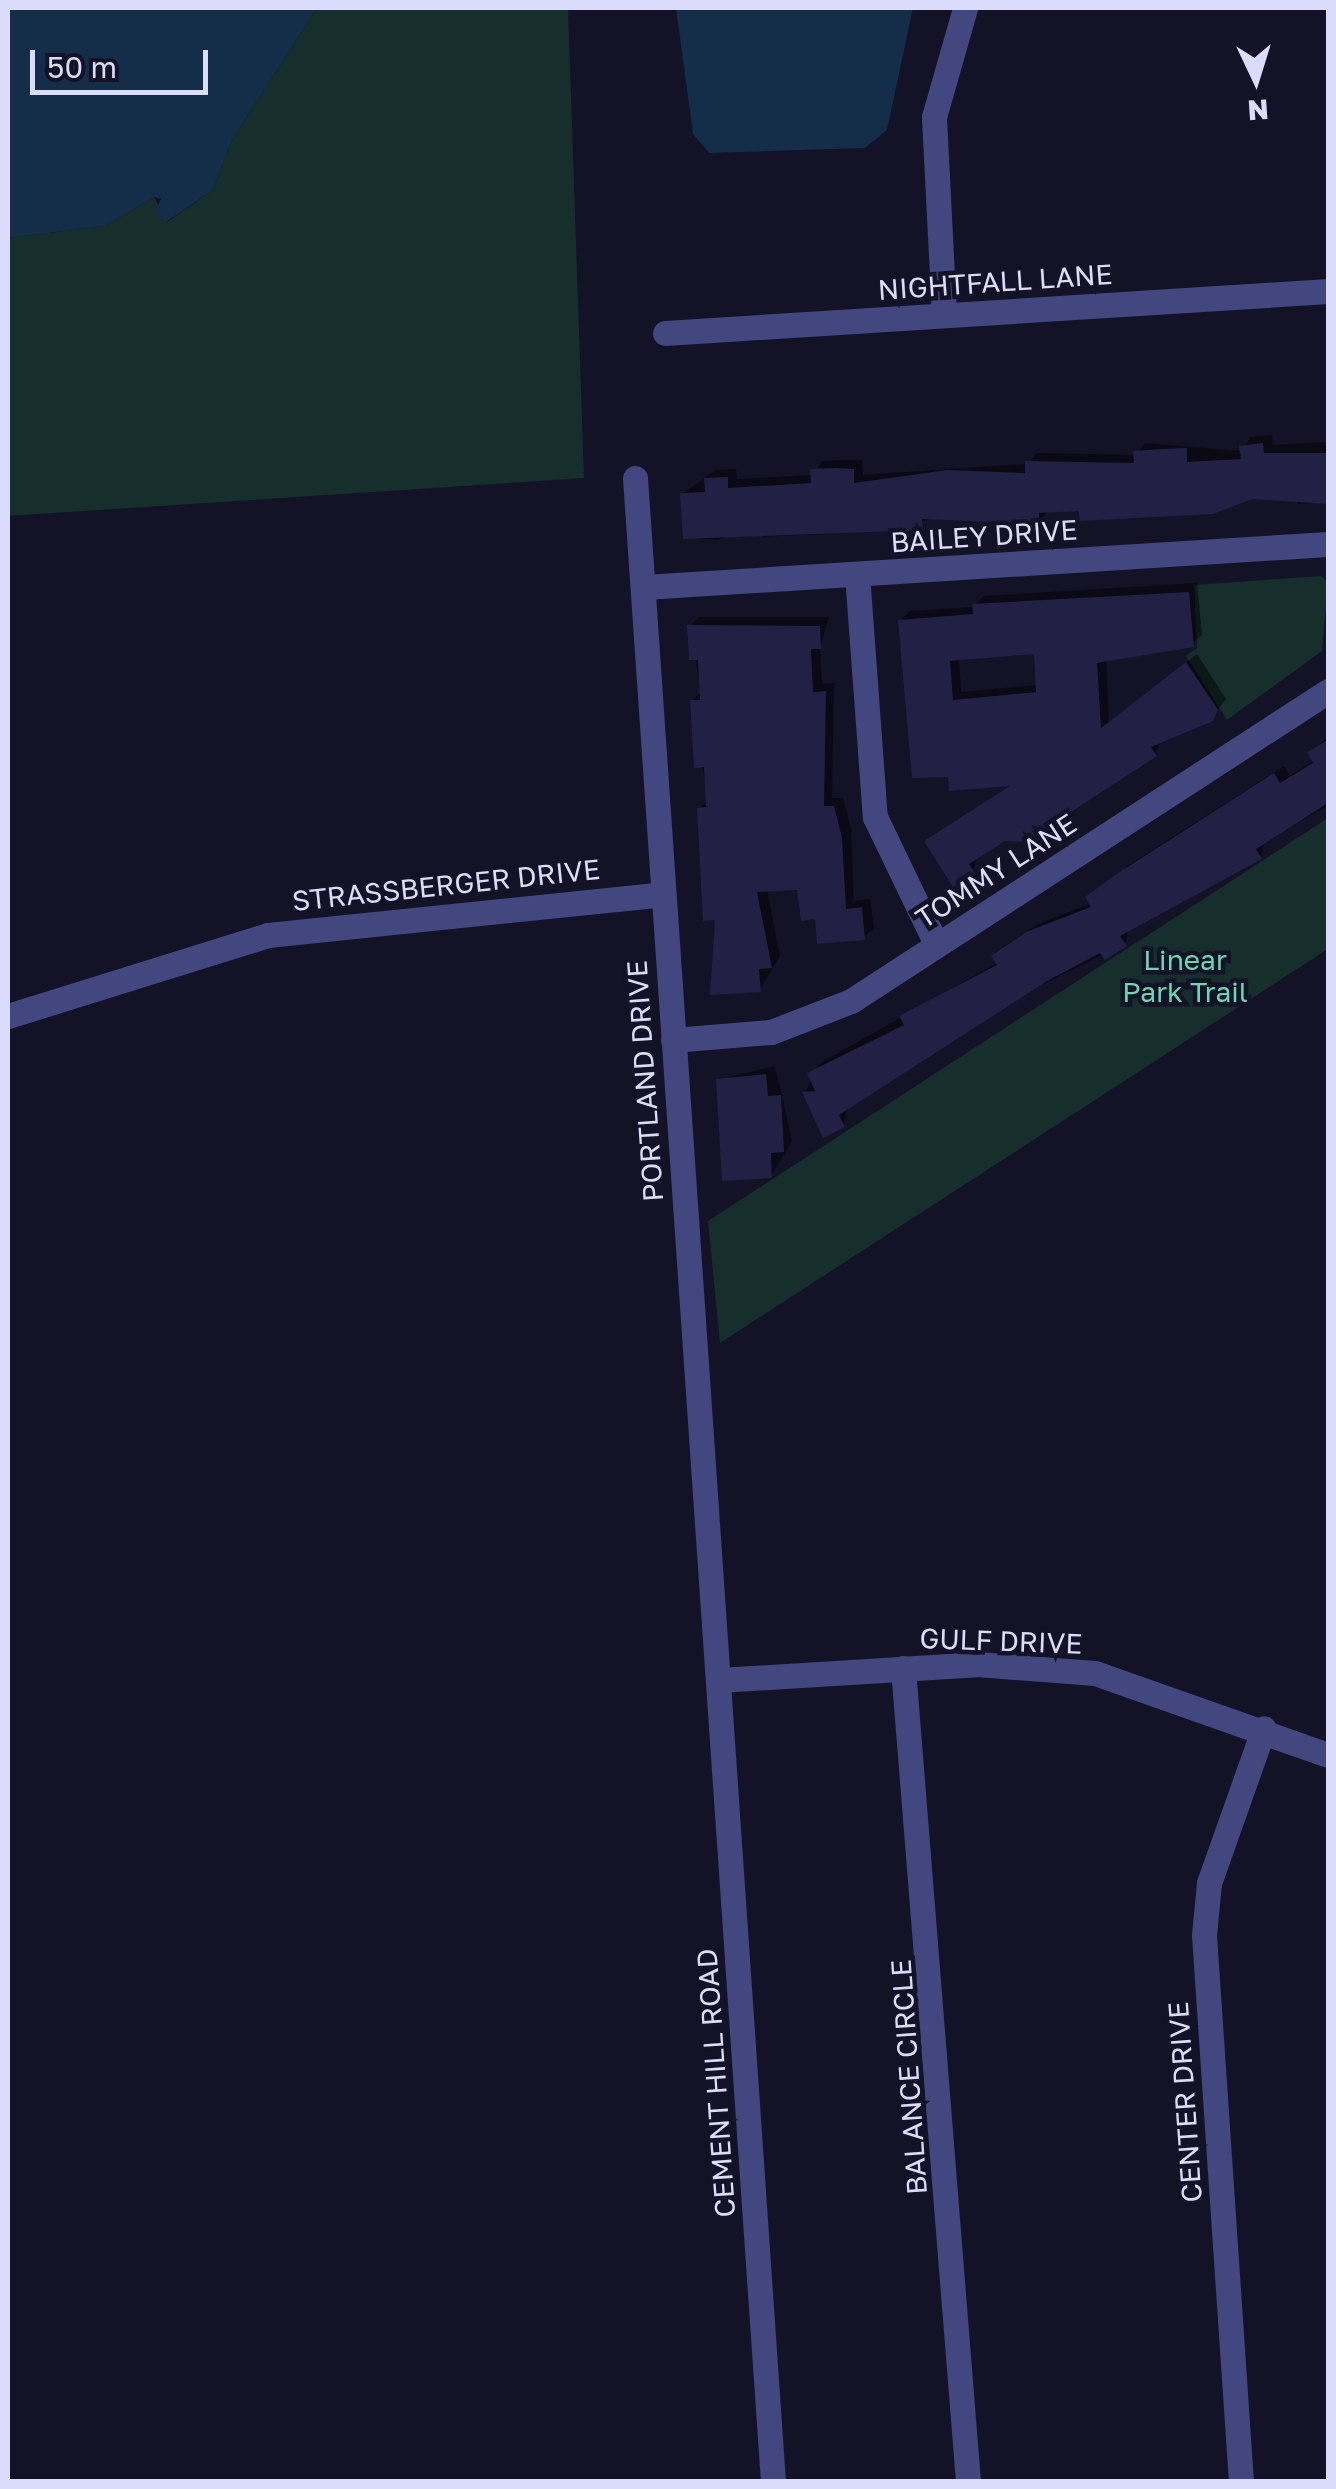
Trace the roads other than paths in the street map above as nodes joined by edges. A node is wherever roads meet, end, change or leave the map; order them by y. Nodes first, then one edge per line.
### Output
1 (965, 8) edge
2 (1328, 291) edge
3 (944, 315) junction
4 (664, 334) dead end
5 (635, 478) dead end
6 (1328, 544) edge
7 (857, 574) junction
8 (644, 587) junction
9 (1328, 691) edge
10 (663, 894) junction
11 (936, 944) junction
12 (8, 1016) edge
13 (672, 1040) junction
14 (903, 1668) junction
15 (719, 1680) junction
16 (1264, 1728) junction
17 (1328, 1755) edge
18 (773, 2482) edge
19 (968, 2482) edge
20 (1241, 2482) edge

1 - 3 street
2 - 3 street, NIGHTFALL LANE
3 - 4 street, NIGHTFALL LANE
5 - 8 street, PORTLAND DRIVE
6 - 7 street, BAILEY DRIVE
7 - 8 street, BAILEY DRIVE
7 - 11 street
8 - 10 street, PORTLAND DRIVE
9 - 11 street, TOMMY LANE
10 - 12 street, STRASSBERGER DRIVE
10 - 13 street, PORTLAND DRIVE
11 - 13 street, TOMMY LANE
13 - 15 street, PORTLAND DRIVE
14 - 15 street, GULF DRIVE
14 - 16 street, GULF DRIVE
14 - 19 street, BALANCE CIRCLE
15 - 18 street, CEMENT HILL ROAD
16 - 17 street, GULF DRIVE
16 - 20 street, CENTER DRIVE

